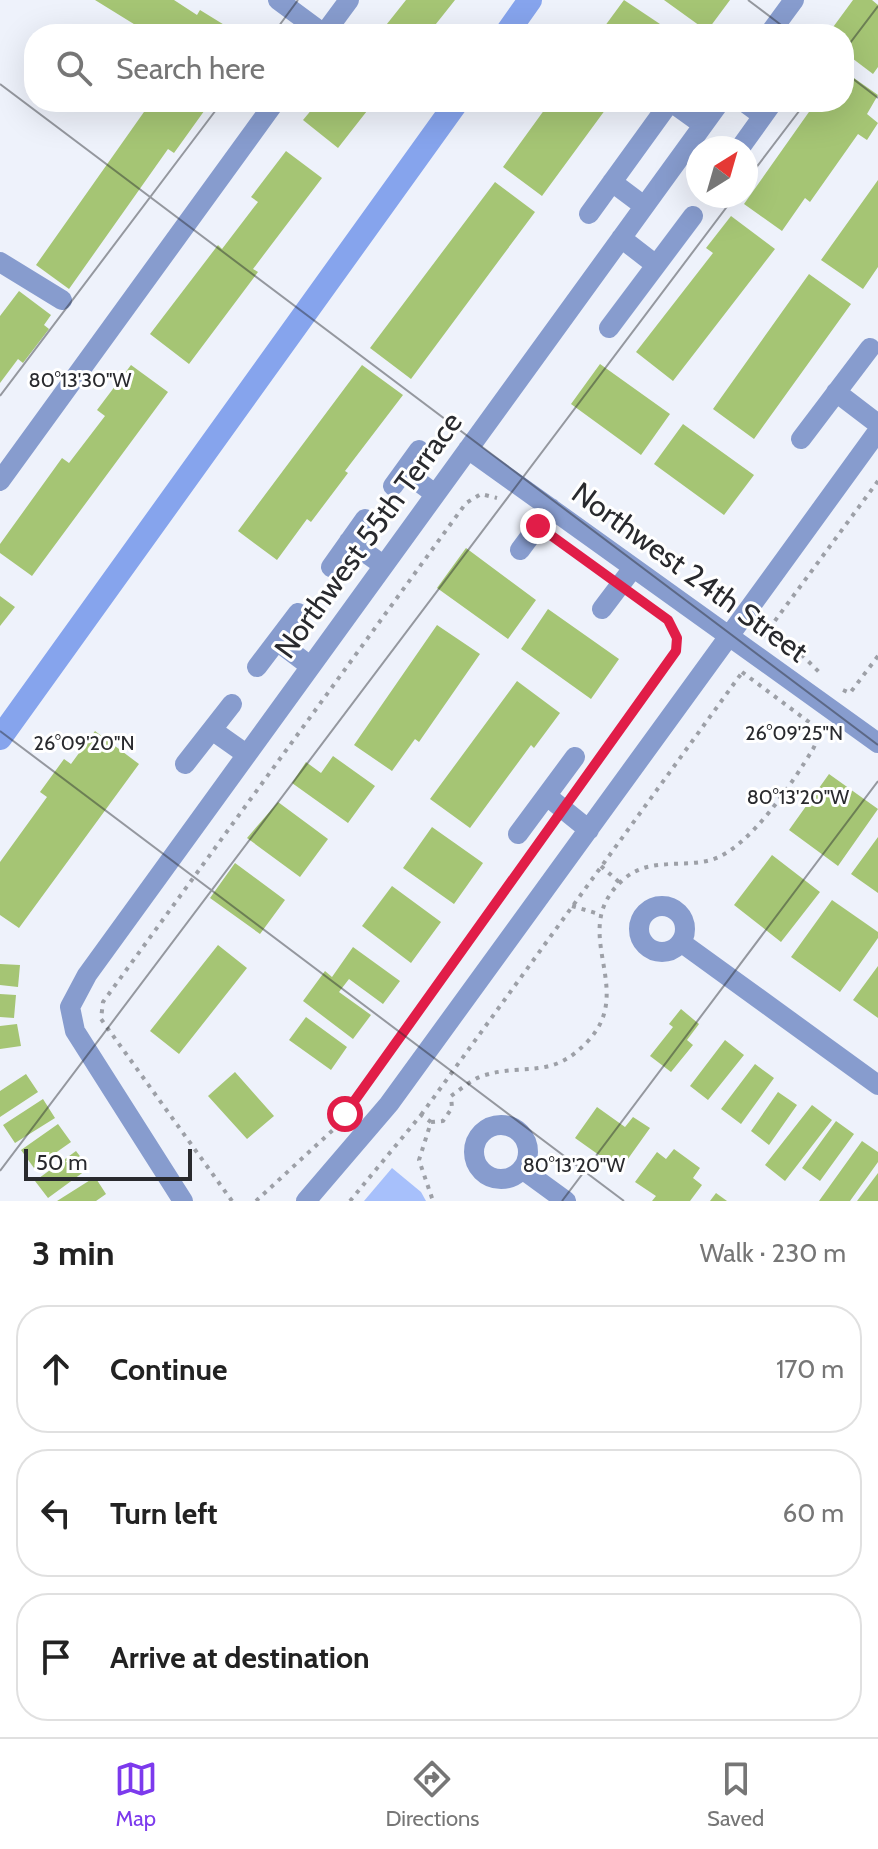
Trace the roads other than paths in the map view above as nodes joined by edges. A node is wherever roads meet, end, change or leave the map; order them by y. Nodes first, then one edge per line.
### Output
1 (278, 0) edge
2 (349, 0) edge
3 (794, 0) edge
4 (310, 24) edge
5 (331, 24) edge
6 (776, 24) edge
7 (268, 112) edge
8 (664, 112) edge
9 (685, 112) edge
10 (713, 112) edge
11 (766, 112) edge
12 (703, 125) junction
13 (749, 136) edge
14 (612, 182) junction
15 (644, 206) junction
16 (589, 214) dead end
17 (693, 216) dead end
18 (621, 238) junction
19 (0, 262) edge
20 (656, 265) junction
21 (62, 300) dead end
22 (609, 328) dead end
23 (870, 348) dead end
24 (836, 392) junction
25 (878, 424) edge
26 (878, 431) edge
27 (801, 439) dead end
28 (468, 449) junction
29 (419, 450) dead end
30 (0, 481) edge
31 (435, 494) junction
32 (551, 508) junction
33 (365, 519) dead end
34 (349, 541) junction
35 (520, 550) dead end
36 (383, 565) junction
37 (331, 567) dead end
38 (633, 568) junction
39 (602, 609) dead end
40 (298, 613) dead end
41 (730, 638) junction
42 (277, 641) junction
43 (310, 666) junction
44 (257, 667) dead end
45 (232, 704) dead end
46 (212, 730) junction
47 (878, 743) edge
48 (246, 754) junction
49 (575, 757) dead end
50 (185, 764) dead end
51 (547, 796) junction
52 (589, 830) junction
53 (518, 834) dead end
54 (682, 943) dead end
55 (878, 1085) edge
56 (522, 1169) dead end
57 (183, 1201) edge
58 (306, 1201) edge
59 (566, 1201) edge

1 - 4 street
2 - 5 street
3 - 6 street
7 - 30 street
8 - 14 street
9 - 12 street
10 - 12 street, Northwest 55th Terrace
11 - 13 street
12 - 15 street, Northwest 55th Terrace
14 - 15 street
14 - 16 street
15 - 18 street, Northwest 55th Terrace
17 - 20 street
18 - 20 street
18 - 28 street, Northwest 55th Terrace
19 - 21 street
20 - 22 street
23 - 24 street
24 - 25 street
24 - 27 street
26 - 41 street
28 - 31 street, Northwest 55th Terrace
28 - 32 street, Northwest 24th Street
29 - 31 street
31 - 36 street, Northwest 55th Terrace
32 - 35 street
32 - 38 street, Northwest 24th Street
33 - 34 street
34 - 36 street
34 - 37 street
36 - 43 street, Northwest 55th Terrace
38 - 39 street
38 - 41 street, Northwest 24th Street
40 - 42 street
41 - 47 street, Northwest 24th Street
41 - 52 street
42 - 43 street
42 - 44 street
43 - 48 street, Northwest 55th Terrace
45 - 46 street
46 - 48 street
46 - 50 street
48 - 57 street, Northwest 55th Terrace
49 - 51 street
51 - 52 street
51 - 53 street
52 - 58 street
54 - 55 street
56 - 59 street

